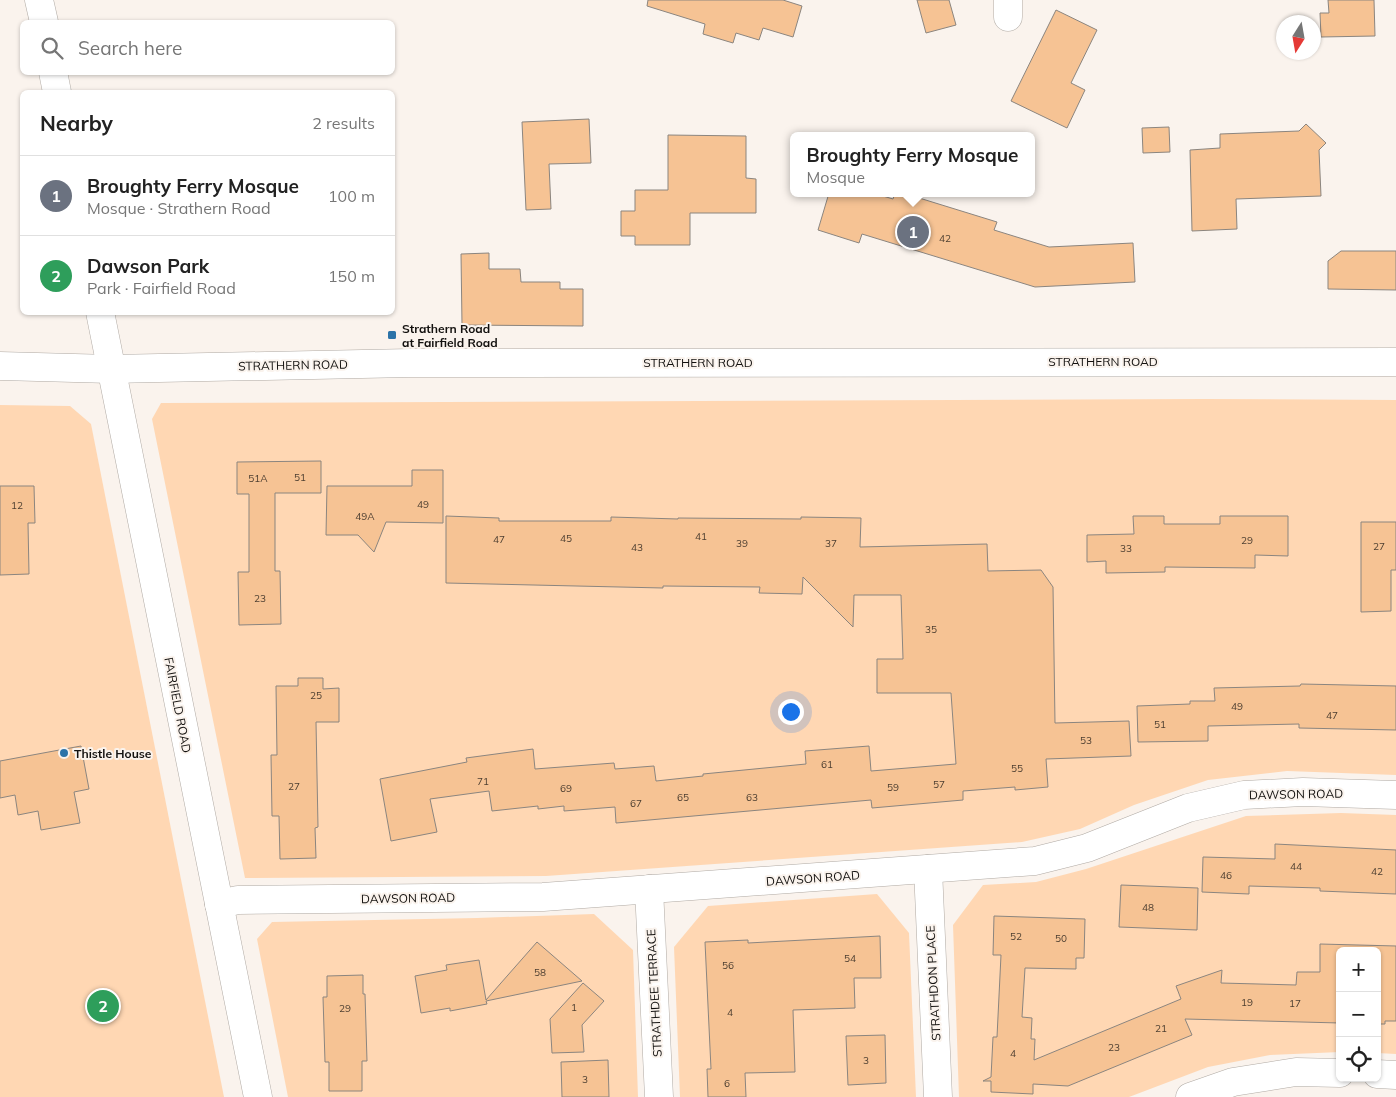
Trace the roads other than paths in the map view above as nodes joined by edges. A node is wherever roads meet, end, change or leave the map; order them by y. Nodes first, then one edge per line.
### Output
1 (39, 0) edge
2 (44, 20) edge
3 (54, 75) edge
4 (57, 90) edge
5 (101, 315) edge
6 (1396, 362) edge
7 (0, 366) edge
8 (111, 369) junction
9 (1396, 795) edge
10 (928, 869) junction
11 (649, 889) junction
12 (219, 904) junction
13 (1336, 1073) edge
14 (1381, 1074) edge
15 (1396, 1075) edge
16 (258, 1097) edge
17 (659, 1097) edge
18 (938, 1097) edge
19 (1190, 1097) edge

1 - 2 street
3 - 4 street
5 - 8 street, FAIRFIELD ROAD
6 - 8 street, STRATHERN ROAD
7 - 8 street, STRATHERN ROAD
8 - 12 street, FAIRFIELD ROAD
9 - 10 street, DAWSON ROAD
10 - 11 street, DAWSON ROAD
10 - 18 street, STRATHDON PLACE
11 - 12 street, DAWSON ROAD
11 - 17 street, STRATHDEE TERRACE
12 - 16 street, FAIRFIELD ROAD
13 - 19 street
14 - 15 street

